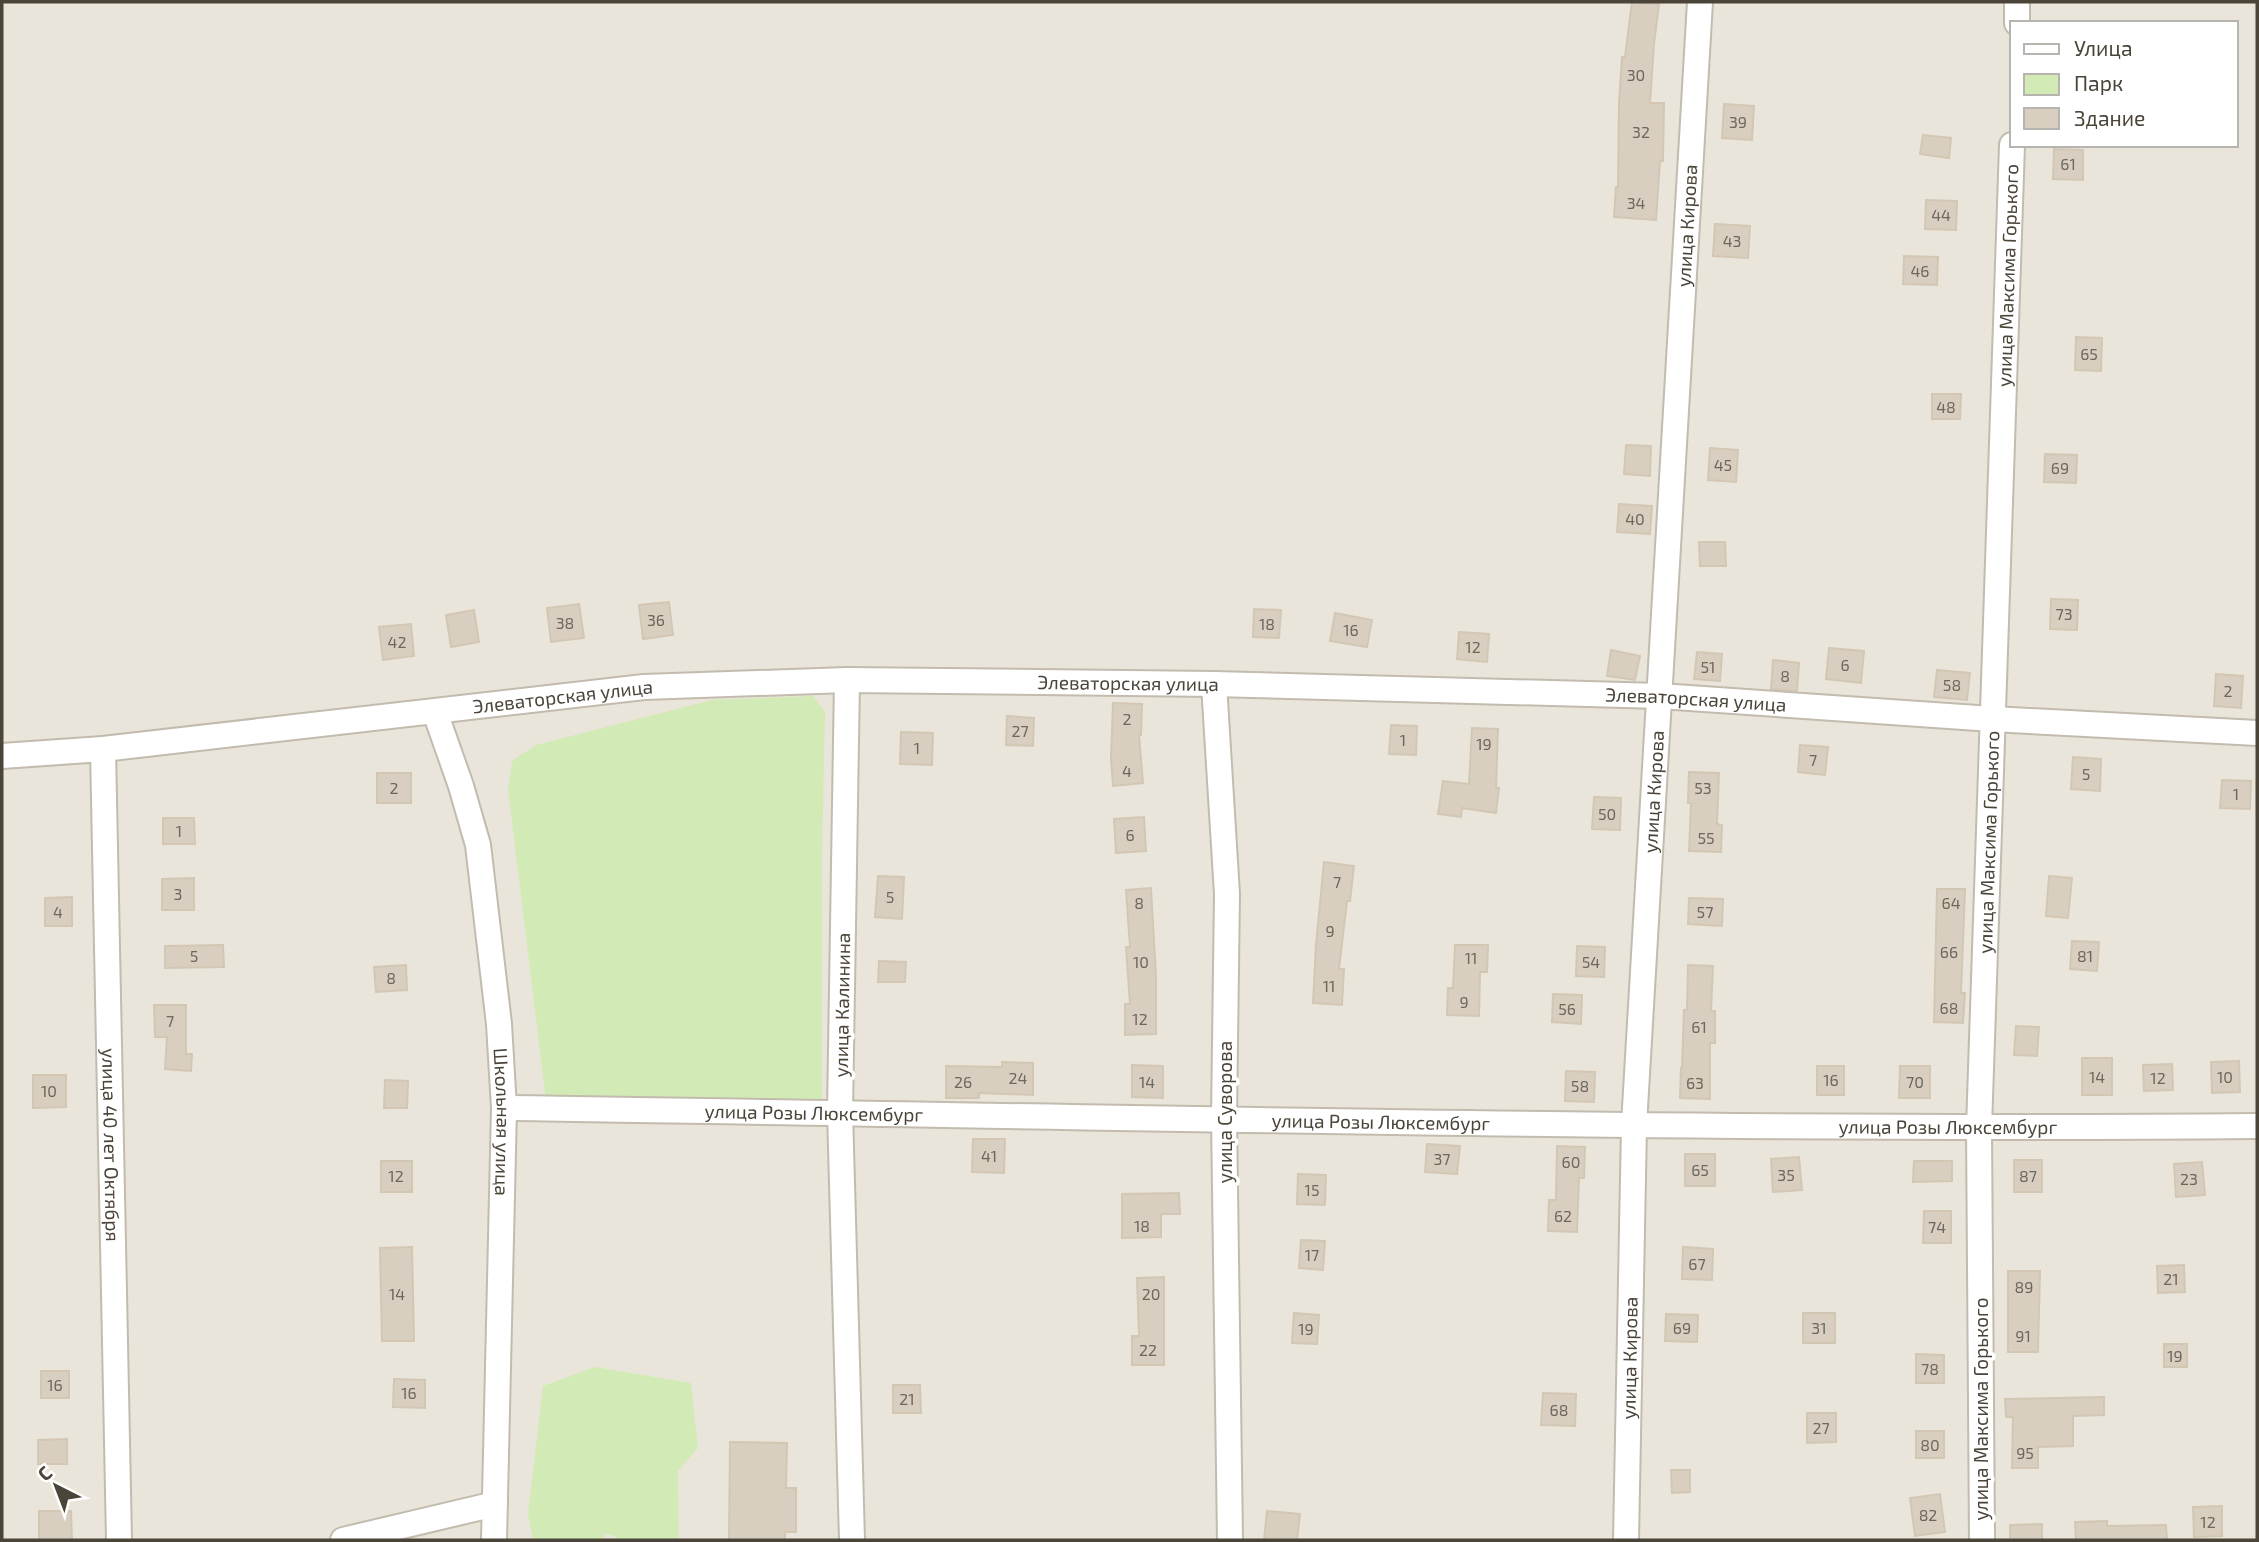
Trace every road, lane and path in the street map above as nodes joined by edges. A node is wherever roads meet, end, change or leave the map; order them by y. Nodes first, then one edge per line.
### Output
1 (1700, 2) edge
2 (2017, 2) edge
3 (2017, 21) edge
4 (2012, 147) edge
5 (848, 680) junction
6 (1214, 684) junction
7 (1660, 696) junction
8 (435, 712) junction
9 (1992, 719) junction
10 (2257, 733) edge
11 (103, 749) junction
12 (2, 756) edge
13 (504, 1108) junction
14 (840, 1112) junction
15 (1224, 1118) junction
16 (1633, 1125) junction
17 (2257, 1126) edge
18 (1979, 1128) junction
19 (495, 1504) junction
20 (119, 1540) edge
21 (343, 1540) edge
22 (494, 1540) edge
23 (852, 1540) edge
24 (1230, 1540) edge
25 (1626, 1540) edge
26 (1982, 1540) edge

1 - 7 street, улица Кирова
2 - 3 street
4 - 9 street, улица Максима Горького
5 - 6 street, Элеваторская улица
5 - 8 street, Элеваторская улица
5 - 14 street, улица Калинина
6 - 7 street, Элеваторская улица
6 - 15 street, улица Суворова
7 - 9 street, Элеваторская улица
7 - 16 street, улица Кирова
8 - 11 street, Элеваторская улица
8 - 13 street, Школьная улица
9 - 10 street, Элеваторская улица
9 - 18 street, улица Максима Горького
11 - 12 street, Элеваторская улица
11 - 20 street, улица 40 лет Октября
13 - 14 street, улица Розы Люксембург
13 - 19 street, Школьная улица
14 - 15 street, улица Розы Люксембург
14 - 23 street, улица Калинина
15 - 16 street, улица Розы Люксембург
15 - 24 street, улица Суворова
16 - 18 street, улица Розы Люксембург
16 - 25 street, улица Кирова
17 - 18 street, улица Розы Люксембург
18 - 26 street, улица Максима Горького
19 - 21 street
19 - 22 street, Школьная улица

